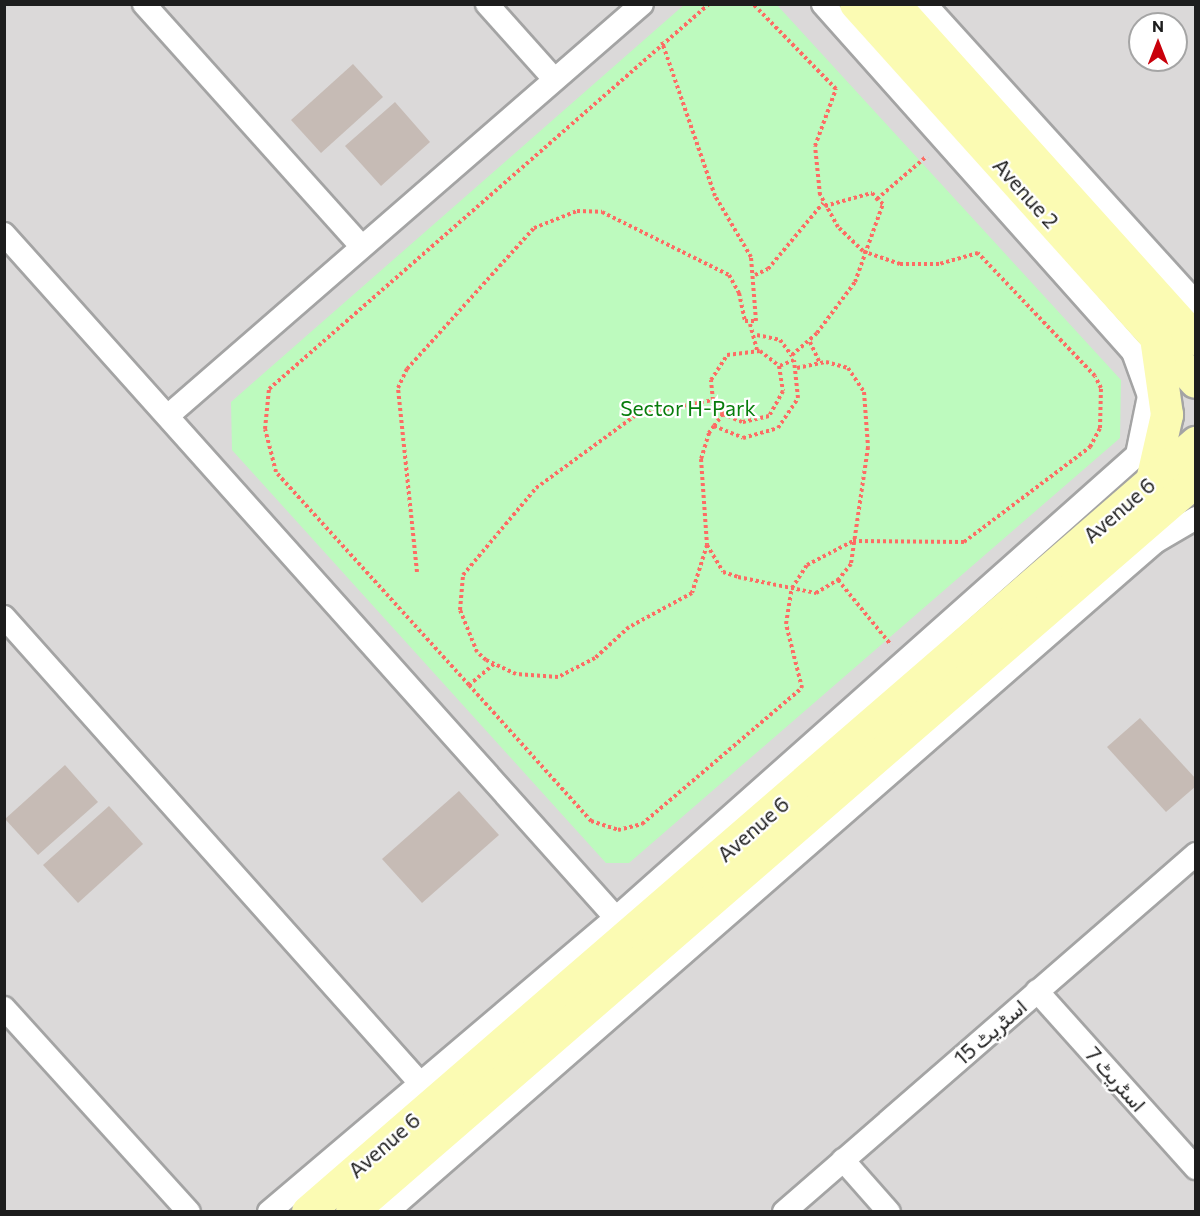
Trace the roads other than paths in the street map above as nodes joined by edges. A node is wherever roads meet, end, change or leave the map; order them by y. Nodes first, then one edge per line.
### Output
1 (144, 4) edge
2 (487, 4) edge
3 (642, 4) edge
4 (823, 4) edge
5 (856, 4) edge
6 (894, 4) edge
7 (925, 4) edge
8 (554, 79) junction
9 (1110, 225) junction
10 (4, 234) edge
11 (360, 245) junction
12 (1064, 255) junction
13 (1185, 327) edge
14 (1196, 382) edge
15 (170, 414) junction
16 (1196, 443) edge
17 (1183, 495) edge
18 (1061, 577) junction
19 (4, 617) edge
20 (1196, 854) edge
21 (616, 918) junction
22 (1037, 991) junction
23 (4, 1008) edge
24 (420, 1083) junction
25 (843, 1160) junction
26 (1196, 1168) edge
27 (189, 1212) edge
28 (269, 1212) edge
29 (308, 1212) edge
30 (352, 1212) edge
31 (387, 1212) edge
32 (784, 1212) edge
33 (889, 1212) edge

1 - 11 street
2 - 8 street
3 - 8 street
4 - 12 street
5 - 12 main road, Avenue 2
6 - 9 main road, Avenue 2
7 - 9 street
8 - 11 street
9 - 13 main road, Avenue 2
10 - 15 street
11 - 15 street
12 - 13 main road, Avenue 2
12 - 18 street
13 - 14 main road, Avenue 2
13 - 17 main road
15 - 21 street
16 - 17 main road, Avenue 6
17 - 18 main road, Avenue 6
18 - 21 street
18 - 29 main road, Avenue 6
18 - 30 main road, Avenue 6
18 - 31 street
19 - 24 street
20 - 22 street, اسٹریٹ 15
21 - 24 street
22 - 25 street, اسٹریٹ 15
22 - 26 street, اسٹریٹ 7
23 - 27 street
24 - 28 street
25 - 32 street, اسٹریٹ 15
25 - 33 street

